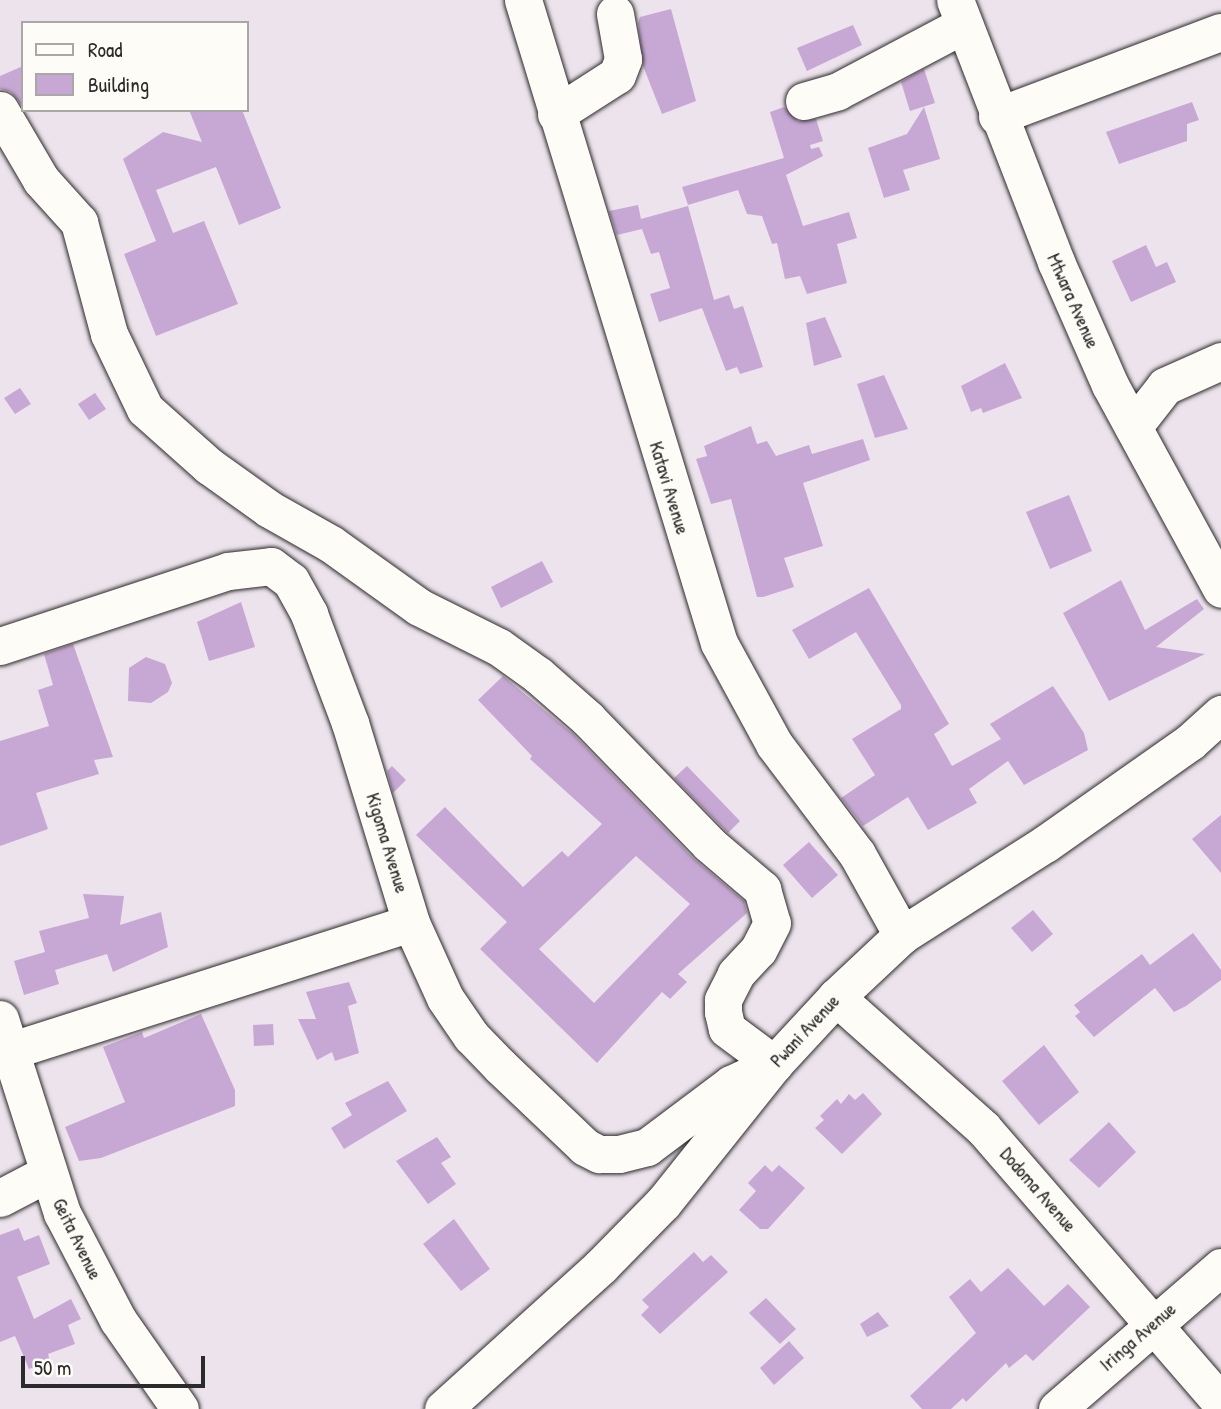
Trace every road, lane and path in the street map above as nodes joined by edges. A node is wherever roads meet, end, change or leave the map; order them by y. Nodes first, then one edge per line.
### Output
1 (523, 0) edge
2 (959, 13) edge
3 (615, 14) dead end
4 (1221, 32) edge
5 (804, 102) dead end
6 (0, 110) edge
7 (556, 114) junction
8 (997, 116) junction
9 (1221, 361) edge
10 (1133, 427) junction
11 (1221, 589) edge
12 (0, 646) edge
13 (1221, 714) edge
14 (411, 923) junction
15 (902, 935) junction
16 (835, 997) junction
17 (4, 1041) edge
18 (774, 1064) junction
19 (46, 1174) junction
20 (0, 1198) edge
21 (1221, 1266) edge
22 (1150, 1325) junction
23 (1221, 1403) edge
24 (180, 1409) edge
25 (443, 1409) edge
26 (1057, 1409) edge

1 - 7 street, Katavi Avenue
2 - 5 street
2 - 8 street, Mtwara Avenue
3 - 7 street
4 - 8 street
6 - 18 street
7 - 15 street, Katavi Avenue
8 - 10 street, Mtwara Avenue
9 - 10 street
10 - 11 street, Mtwara Avenue
12 - 14 street, Kigoma Avenue
13 - 15 street, Pwani Avenue
14 - 17 street
14 - 18 street, Kigoma Avenue
15 - 16 street, Pwani Avenue
16 - 18 street, Pwani Avenue
16 - 22 street, Dodoma Avenue
17 - 19 street, Geita Avenue
18 - 25 street, Pwani Avenue
19 - 20 street
19 - 24 street, Geita Avenue
21 - 22 street, Iringa Avenue
22 - 23 street, Dodoma Avenue
22 - 26 street, Iringa Avenue

